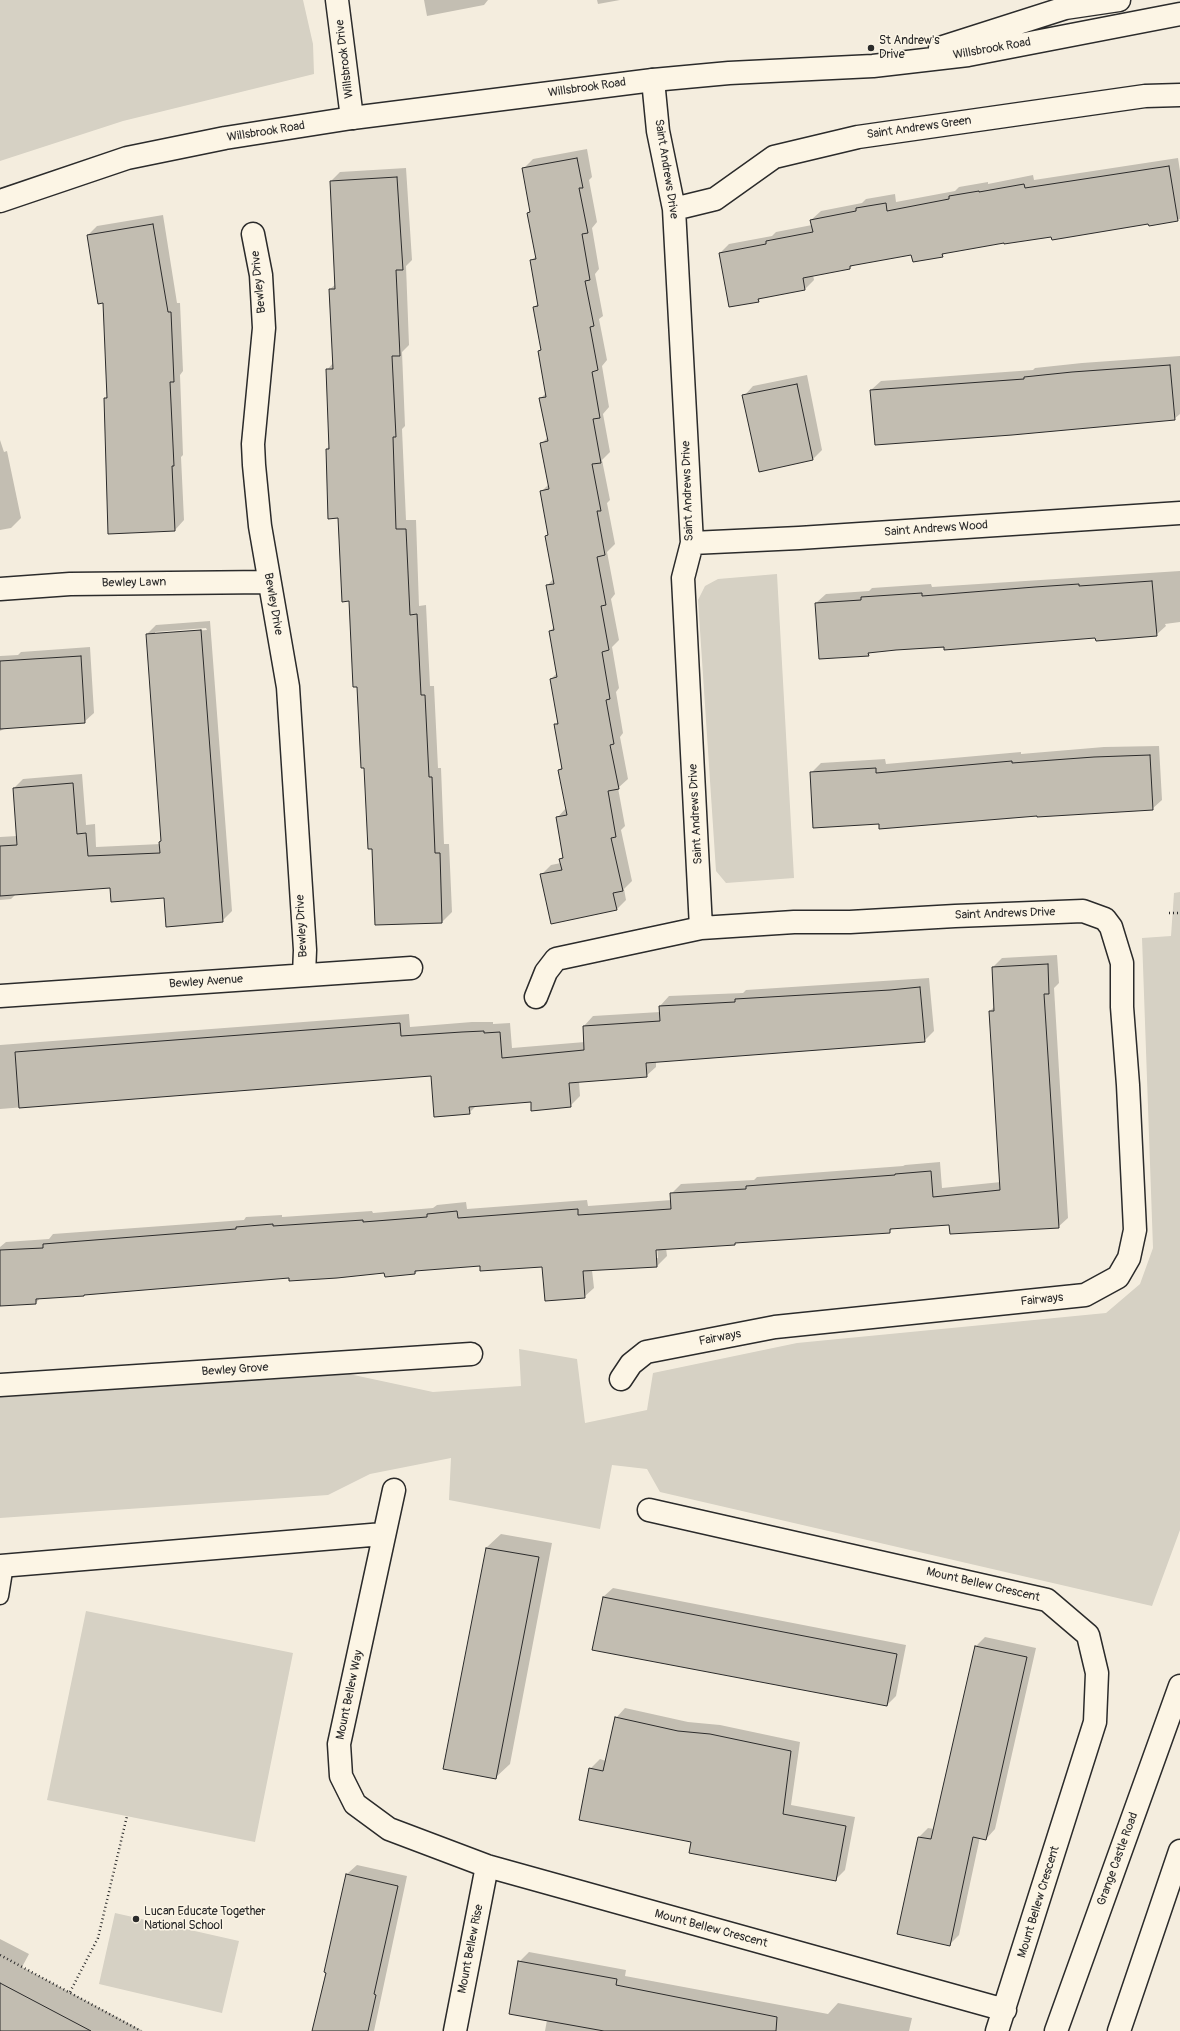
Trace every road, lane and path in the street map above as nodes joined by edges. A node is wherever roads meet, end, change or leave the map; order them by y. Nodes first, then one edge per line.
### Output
1 (337, 0) edge
2 (1119, 0) edge
3 (1180, 14) edge
4 (890, 64) junction
5 (653, 80) junction
6 (1180, 95) edge
7 (352, 118) junction
8 (0, 201) edge
9 (674, 209) junction
10 (253, 234) dead end
11 (1180, 513) edge
12 (692, 543) junction
13 (269, 582) junction
14 (0, 589) edge
15 (1169, 913) dead end
16 (1180, 913) edge
17 (1111, 927) joint
18 (701, 928) junction
19 (412, 968) dead end
20 (304, 975) junction
21 (0, 996) edge
22 (536, 997) dead end
23 (471, 1354) dead end
24 (621, 1379) dead end
25 (0, 1386) edge
26 (394, 1490) dead end
27 (649, 1510) dead end
28 (384, 1534) junction
29 (3, 1566) edge
30 (0, 1596) edge
31 (1180, 1686) edge
32 (127, 1816) dead end
33 (1180, 1850) edge
34 (487, 1866) junction
35 (0, 1956) edge
36 (70, 1992) junction
37 (1005, 2010) junction
38 (141, 2031) edge
39 (455, 2031) edge
40 (997, 2031) edge
41 (1056, 2031) edge
42 (1119, 2031) edge

1 - 7 street, Willsbrook Drive
2 - 4 street
3 - 4 street, Willsbrook Road
4 - 5 street, Willsbrook Road
5 - 7 street, Willsbrook Road
5 - 9 street, Saint Andrews Drive
6 - 9 street, Saint Andrews Green
7 - 8 street, Willsbrook Road
9 - 12 street, Saint Andrews Drive
10 - 13 street, Bewley Drive
11 - 12 street, Saint Andrews Wood
12 - 18 street, Saint Andrews Drive
13 - 14 street, Bewley Lawn
13 - 20 street, Bewley Drive
15 - 16 path
17 - 18 street, Saint Andrews Drive
17 - 24 street, Fairways
18 - 22 street, Saint Andrews Drive
19 - 20 street, Bewley Avenue
20 - 21 street, Bewley Avenue
23 - 25 street, Bewley Grove
26 - 28 street, Mount Bellew Way
27 - 37 street, Mount Bellew Crescent
28 - 29 street
28 - 34 street, Mount Bellew Way
29 - 30 lane
31 - 41 street, Grange Castle Road
32 - 36 path
33 - 42 street
34 - 37 street, Mount Bellew Crescent
34 - 39 street, Mount Bellew Rise
35 - 36 path
36 - 38 path
37 - 40 street, Mount Bellew Crescent

